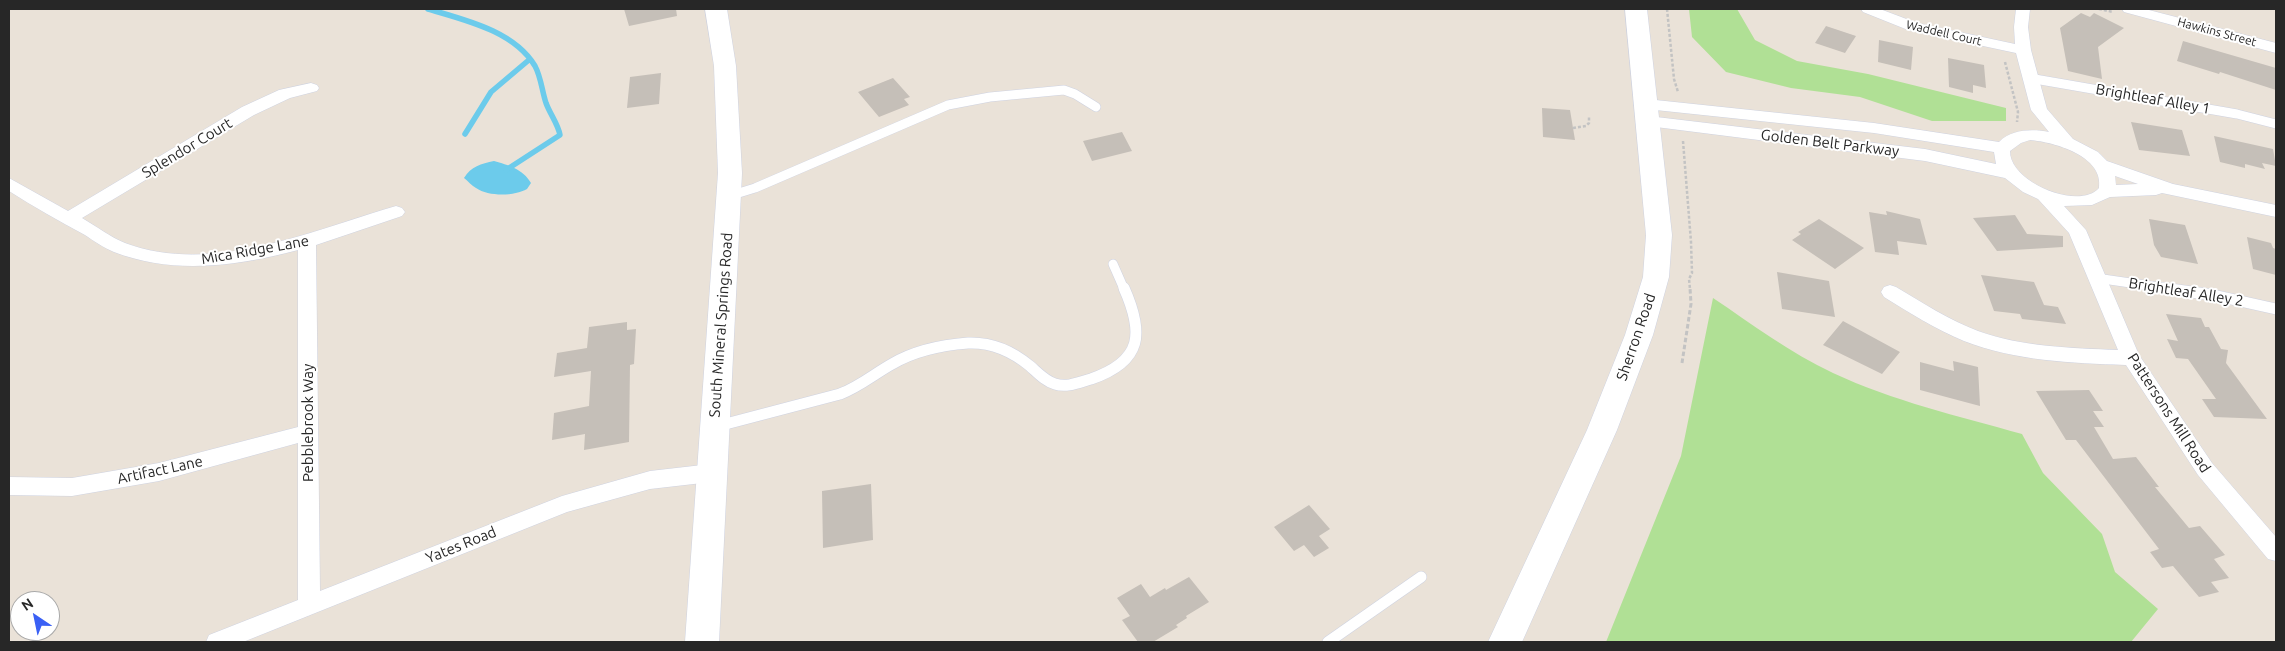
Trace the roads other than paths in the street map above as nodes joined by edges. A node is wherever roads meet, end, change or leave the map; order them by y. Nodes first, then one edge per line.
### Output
1 (716, 9) edge
2 (1636, 9) edge
3 (1868, 9) edge
4 (2023, 9) edge
5 (2129, 9) edge
6 (2276, 48) edge
7 (2023, 50) junction
8 (2029, 78) junction
9 (311, 88) dead end
10 (1096, 107) dead end
11 (2039, 110) junction
12 (1647, 113) junction
13 (2276, 124) edge
14 (2030, 135) junction
15 (2067, 142) junction
16 (2002, 148) junction
17 (2103, 166) junction
18 (2010, 173) junction
19 (9, 184) edge
20 (2170, 189) junction
21 (2108, 191) junction
22 (2044, 194) junction
23 (728, 197) junction
24 (2088, 201) junction
25 (2276, 210) edge
26 (396, 212) dead end
27 (68, 219) junction
28 (2076, 230) junction
29 (307, 242) junction
30 (1113, 264) dead end
31 (2096, 278) junction
32 (1890, 292) dead end
33 (2276, 309) edge
34 (2131, 358) junction
35 (714, 427) junction
36 (308, 432) junction
37 (711, 473) junction
38 (9, 486) edge
39 (2276, 552) edge
40 (1422, 577) dead end
41 (309, 604) junction
42 (217, 642) edge
43 (702, 642) edge
44 (1328, 642) edge
45 (1505, 642) edge

1 - 23 main road, South Mineral Springs Road
2 - 12 main road, Sherron Road
3 - 7 street, Waddell Court
4 - 7 street
5 - 6 street, Hawkins Street
7 - 8 street
8 - 11 street
8 - 13 lane, Brightleaf Alley 1
9 - 27 street, Splendor Court
10 - 23 lane
11 - 14 street
11 - 15 street
12 - 16 street, Golden Belt Parkway
12 - 18 street, Golden Belt Parkway
12 - 45 main road, Sherron Road
14 - 15 street
14 - 16 street
15 - 17 street
16 - 18 street
17 - 20 street
17 - 21 street
18 - 22 street
19 - 27 street, Mica Ridge Lane
20 - 21 street
20 - 25 street
21 - 24 street
22 - 24 street
22 - 28 street, Pattersons Mill Road
23 - 35 main road, South Mineral Springs Road
24 - 28 street
26 - 29 street, Mica Ridge Lane
27 - 29 street, Mica Ridge Lane
28 - 31 street, Pattersons Mill Road
29 - 36 street, Pebblebrook Way
30 - 35 lane
31 - 33 lane, Brightleaf Alley 2
31 - 34 street, Pattersons Mill Road
32 - 34 street
34 - 39 street, Pattersons Mill Road
35 - 37 main road, South Mineral Springs Road
36 - 38 street, Artifact Lane
36 - 41 street, Pebblebrook Way
37 - 41 street, Yates Road
37 - 43 main road, South Mineral Springs Road
40 - 44 lane
41 - 42 street, Yates Road

